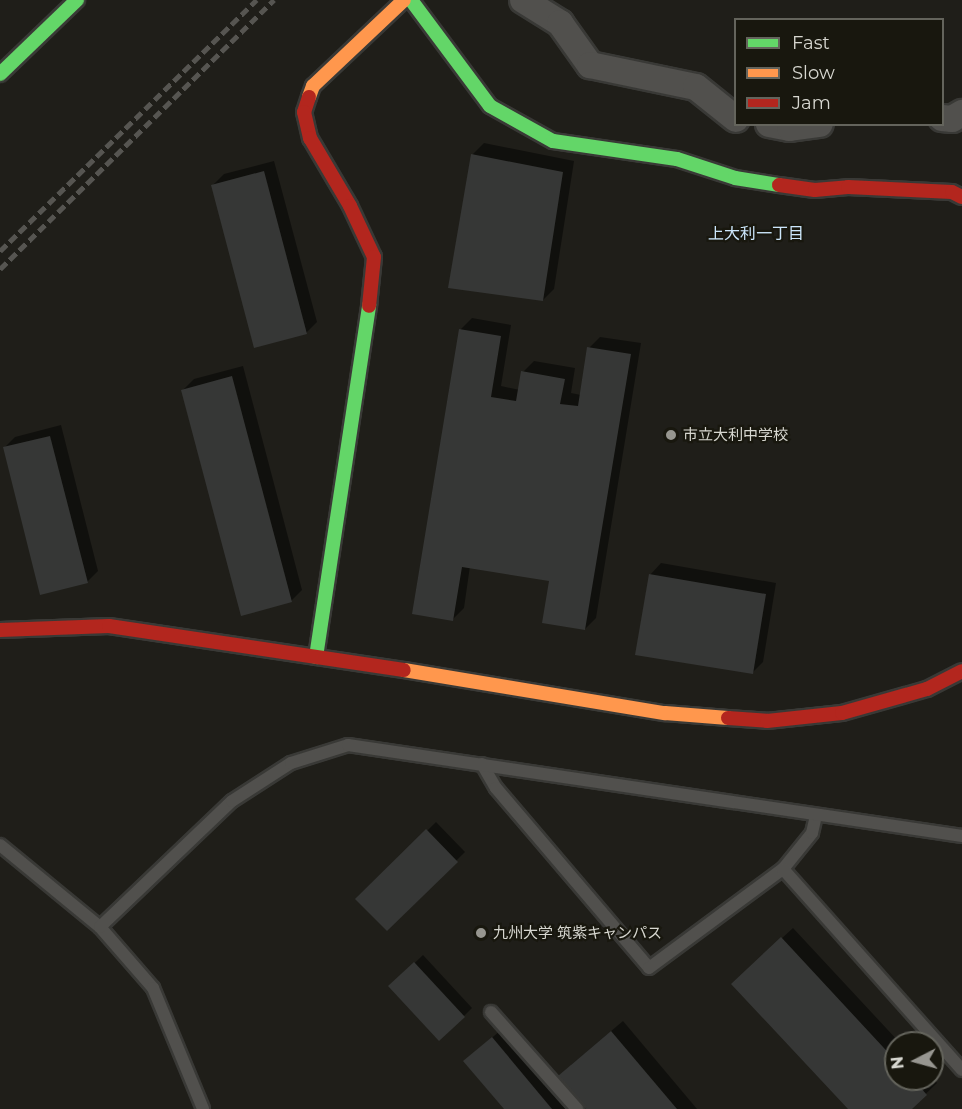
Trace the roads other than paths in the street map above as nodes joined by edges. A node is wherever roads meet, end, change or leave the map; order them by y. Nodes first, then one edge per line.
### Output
1 (77, 0) edge
2 (404, 0) edge
3 (411, 0) edge
4 (523, 0) edge
5 (0, 74) edge
6 (962, 113) edge
7 (734, 118) edge
8 (944, 118) edge
9 (780, 126) edge
10 (805, 126) edge
11 (962, 196) edge
12 (0, 630) edge
13 (315, 657) junction
14 (962, 671) edge
15 (482, 764) junction
16 (816, 815) junction
17 (962, 836) edge
18 (0, 845) edge
19 (783, 868) junction
20 (100, 927) junction
21 (491, 1012) dead end
22 (962, 1070) edge
23 (203, 1109) edge
24 (578, 1109) edge

1 - 5 street
2 - 13 street
3 - 11 street
4 - 7 street
6 - 8 street
9 - 10 street
12 - 13 street
13 - 14 street
15 - 16 lane
15 - 19 lane
15 - 20 lane
16 - 17 lane
16 - 19 lane
18 - 20 lane
19 - 22 lane
20 - 23 lane
21 - 24 lane

